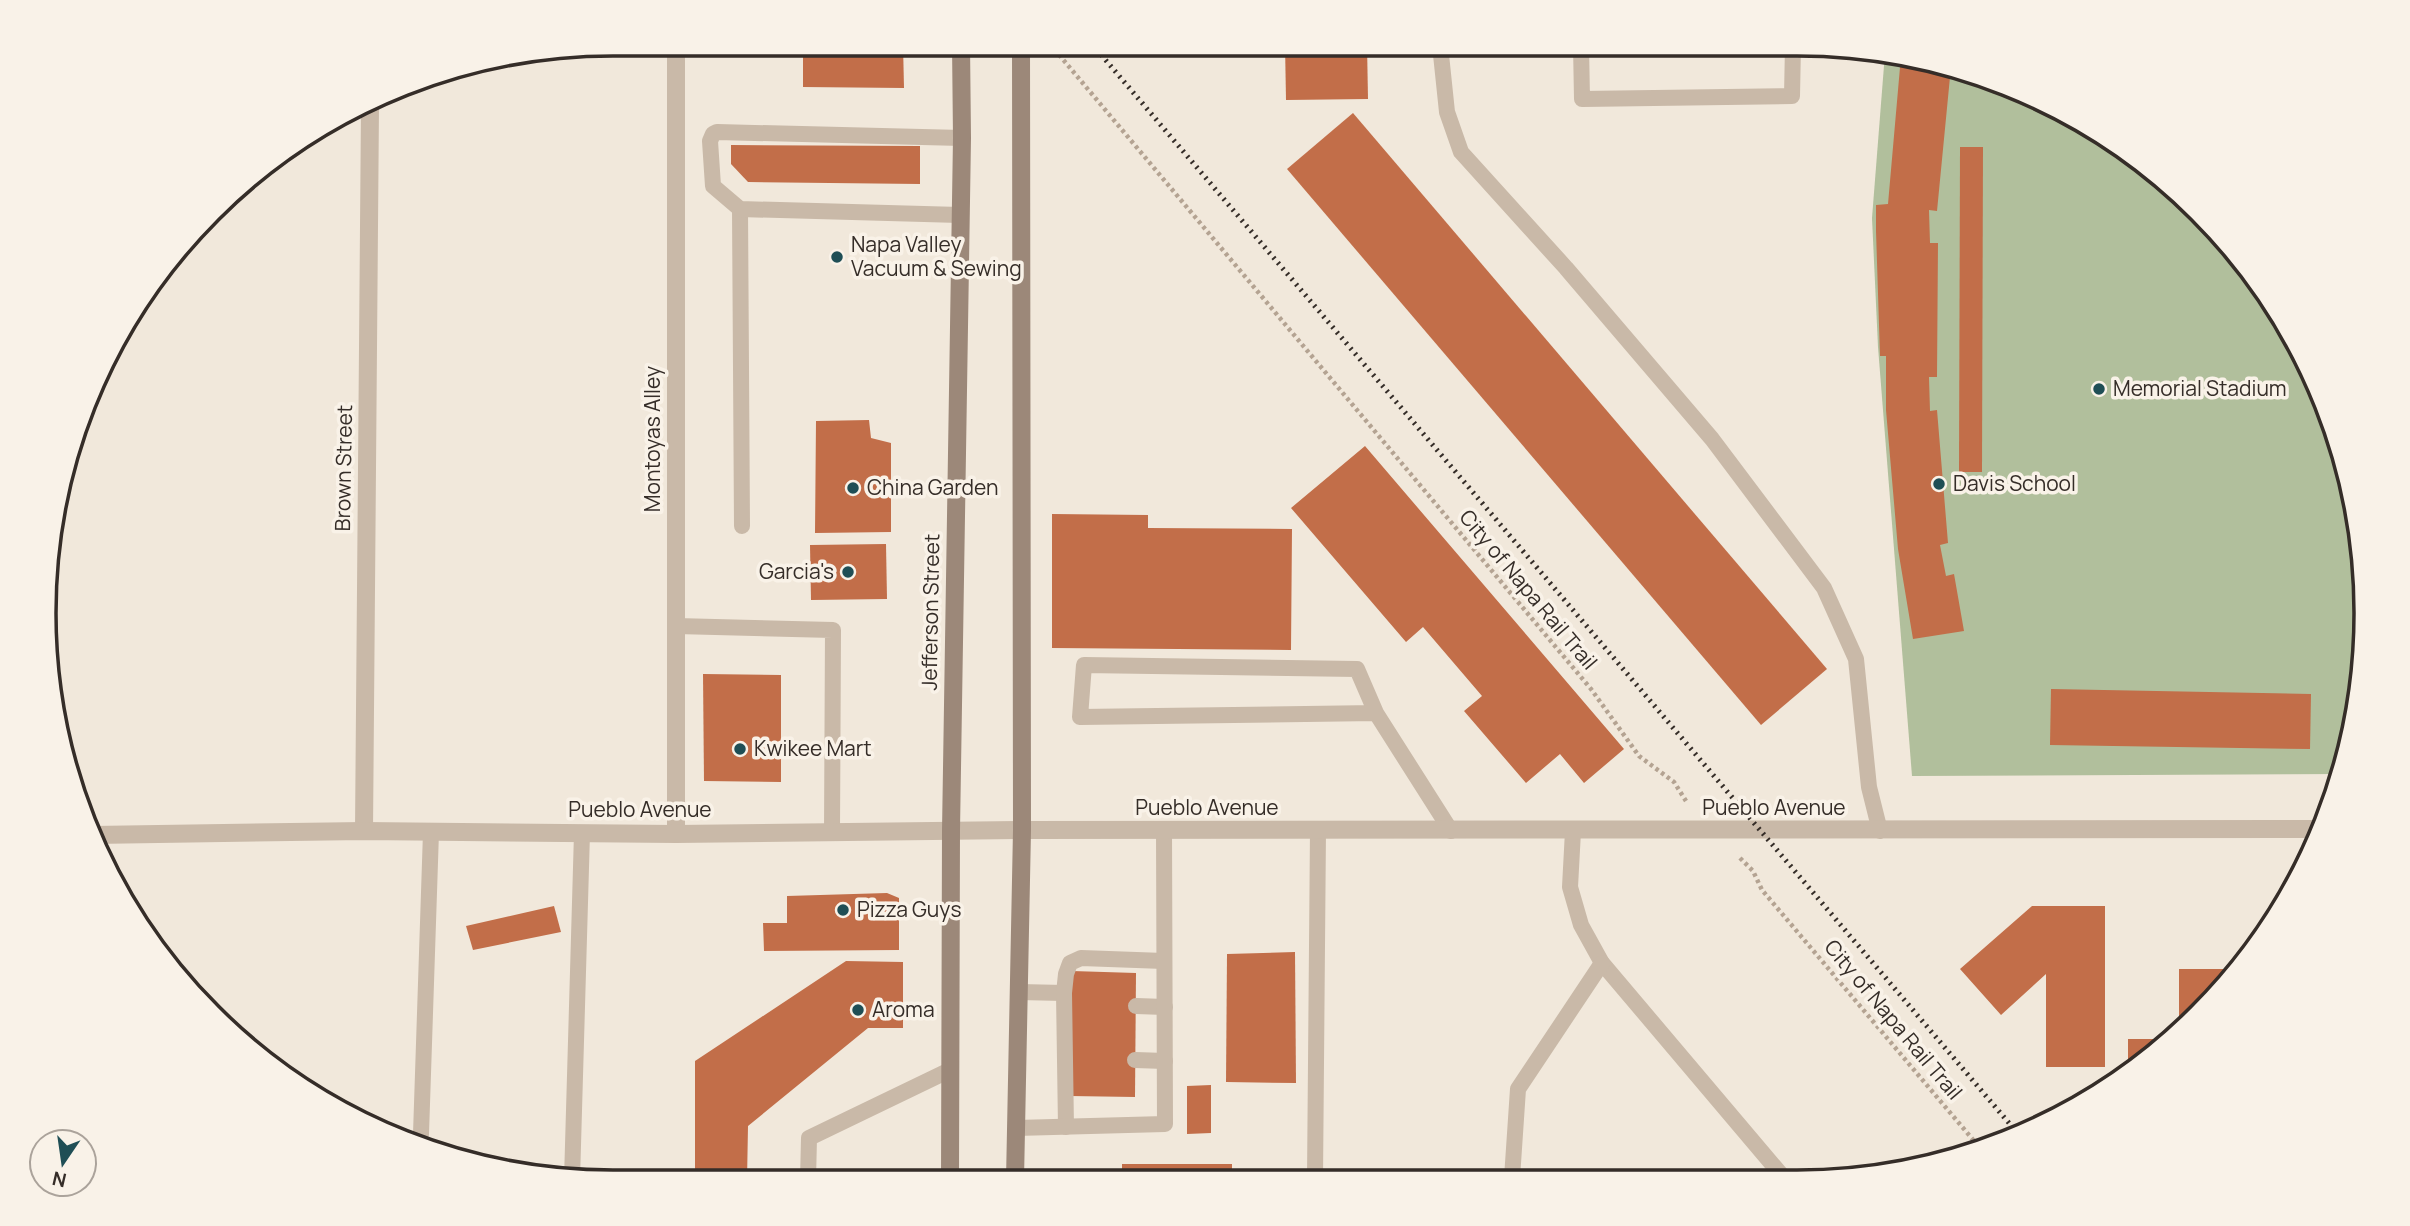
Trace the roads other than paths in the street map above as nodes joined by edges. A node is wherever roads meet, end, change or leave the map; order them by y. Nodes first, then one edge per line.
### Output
1 (676, 56) edge
2 (961, 56) edge
3 (1021, 56) edge
4 (1441, 56) edge
5 (1581, 56) edge
6 (1793, 56) edge
7 (370, 112) edge
8 (962, 138) junction
9 (740, 208) junction
10 (960, 215) junction
11 (742, 526) dead end
12 (676, 626) junction
13 (1376, 713) junction
14 (2311, 829) edge
15 (1022, 830) junction
16 (1318, 830) junction
17 (364, 831) junction
18 (951, 831) junction
19 (1164, 831) junction
20 (1451, 831) junction
21 (1573, 831) junction
22 (1880, 831) junction
23 (431, 832) junction
24 (832, 832) junction
25 (582, 833) junction
26 (676, 834) junction
27 (102, 835) edge
28 (1164, 961) junction
29 (1602, 963) junction
30 (1019, 992) junction
31 (1066, 1001) junction
32 (1136, 1006) dead end
33 (1165, 1007) junction
34 (1135, 1060) dead end
35 (1165, 1061) junction
36 (950, 1070) junction
37 (1066, 1127) junction
38 (1016, 1128) junction
39 (421, 1135) edge
40 (572, 1168) edge
41 (808, 1170) edge
42 (950, 1170) edge
43 (1015, 1170) edge
44 (1315, 1170) edge
45 (1513, 1170) edge
46 (1777, 1170) edge

1 - 12 street, Montoyas Alley
2 - 8 main road, Jefferson Street
3 - 15 main road
4 - 22 lane
5 - 6 lane
7 - 17 street, Brown Street
8 - 9 lane
8 - 10 main road, Jefferson Street
9 - 10 lane
9 - 11 lane
10 - 18 main road, Jefferson Street
12 - 24 lane
12 - 26 street, Montoyas Alley
13 - 13 lane
13 - 20 lane
14 - 22 street, Pueblo Avenue
15 - 18 street, Pueblo Avenue
15 - 19 street, Pueblo Avenue
15 - 30 main road
16 - 19 street, Pueblo Avenue
16 - 20 street, Pueblo Avenue
16 - 44 lane
17 - 23 street, Pueblo Avenue
17 - 27 street, Pueblo Avenue
18 - 24 street, Pueblo Avenue
18 - 36 main road, Jefferson Street
19 - 28 lane
20 - 21 street, Pueblo Avenue
21 - 22 street, Pueblo Avenue
21 - 29 lane
23 - 25 street, Pueblo Avenue
23 - 39 lane
24 - 26 street, Pueblo Avenue
25 - 26 street, Pueblo Avenue
25 - 40 lane
28 - 31 lane
28 - 33 lane
29 - 45 lane
29 - 46 lane
30 - 31 lane
30 - 38 main road
31 - 37 lane
32 - 33 lane
33 - 35 lane
34 - 35 lane
35 - 37 lane
36 - 41 lane
36 - 42 main road, Jefferson Street
37 - 38 lane
38 - 43 main road

